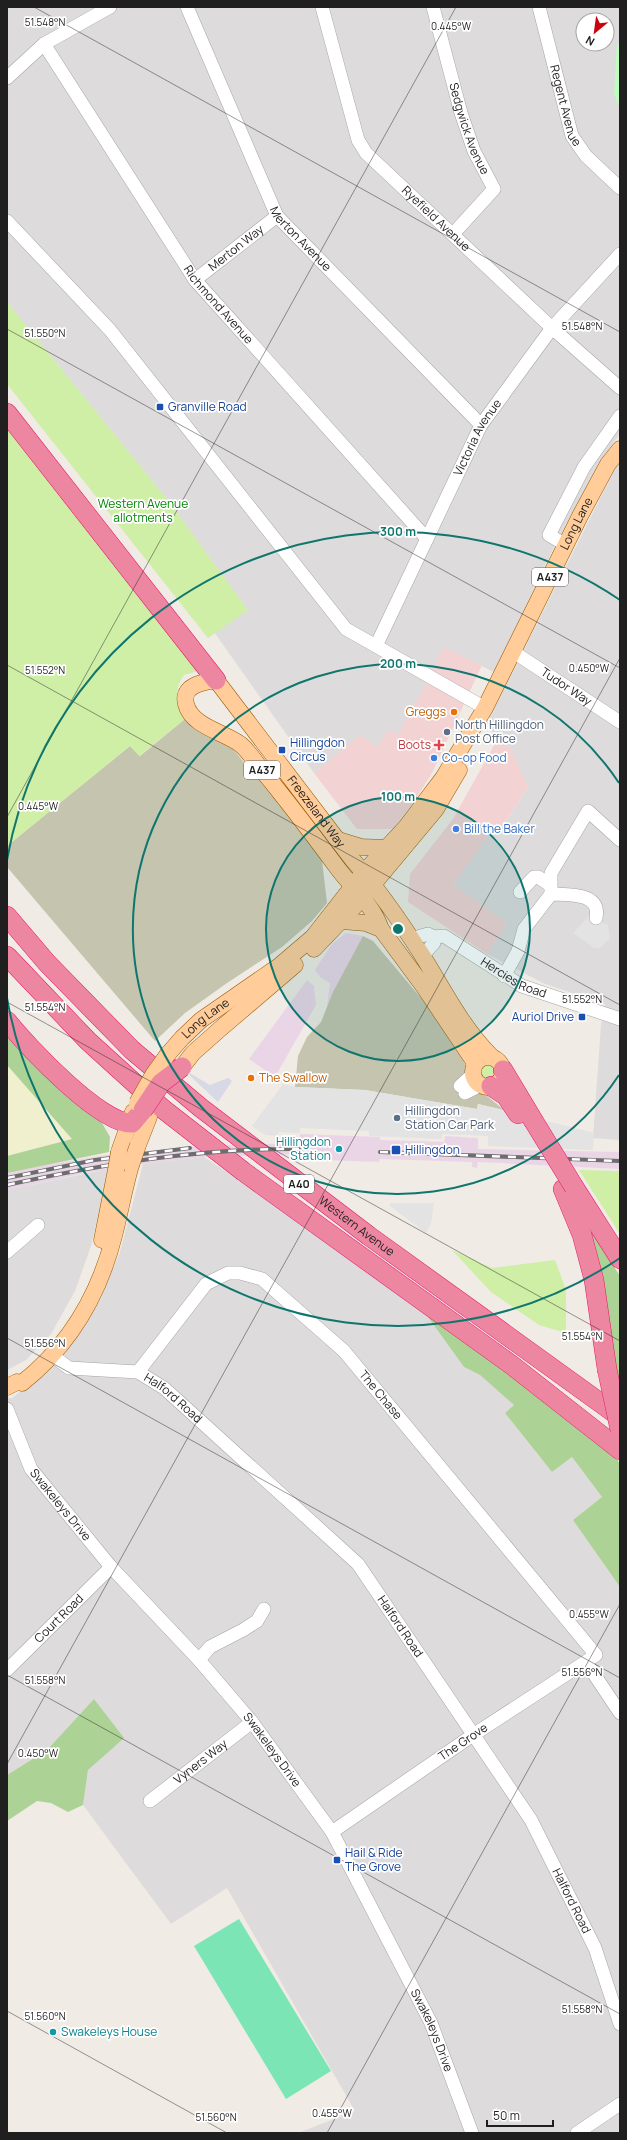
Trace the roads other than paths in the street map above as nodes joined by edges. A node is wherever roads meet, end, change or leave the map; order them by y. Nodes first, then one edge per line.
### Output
1 (110, 7) edge
2 (186, 7) edge
3 (322, 7) edge
4 (433, 7) edge
5 (539, 7) edge
6 (44, 44) junction
7 (7, 78) edge
8 (619, 184) edge
9 (277, 216) junction
10 (7, 221) edge
11 (453, 234) junction
12 (620, 254) edge
13 (195, 280) junction
14 (552, 328) junction
15 (620, 388) edge
16 (7, 413) edge
17 (620, 416) edge
18 (481, 425) junction
19 (620, 449) edge
20 (427, 539) junction
21 (566, 545) junction
22 (376, 646) junction
23 (512, 651) junction
24 (216, 680) junction
25 (484, 708) junction
26 (620, 722) edge
27 (338, 840) junction
28 (620, 840) edge
29 (387, 848) junction
30 (363, 885) junction
31 (551, 890) junction
32 (520, 892) dead end
33 (7, 916) edge
34 (596, 918) dead end
35 (342, 921) junction
36 (381, 929) junction
37 (434, 937) junction
38 (411, 939) junction
39 (7, 956) edge
40 (422, 956) junction
41 (504, 976) junction
42 (620, 1020) edge
43 (7, 1021) edge
44 (497, 1063) junction
45 (182, 1067) joint
46 (480, 1077) junction
47 (462, 1089) dead end
48 (143, 1110) junction
49 (528, 1122) junction
50 (127, 1124) junction
51 (123, 1170) junction
52 (568, 1188) junction
53 (38, 1225) dead end
54 (7, 1252) edge
55 (620, 1259) edge
56 (53, 1356) junction
57 (138, 1372) junction
58 (10, 1385) edge
59 (7, 1409) edge
60 (620, 1417) edge
61 (620, 1430) edge
62 (620, 1450) edge
63 (111, 1567) junction
64 (264, 1609) dead end
65 (591, 1658) junction
66 (199, 1660) junction
67 (7, 1670) edge
68 (620, 1713) edge
69 (252, 1722) junction
70 (473, 1735) junction
71 (150, 1801) dead end
72 (332, 1832) junction
73 (620, 2024) edge
74 (620, 2104) edge
75 (472, 2133) edge
76 (578, 2133) edge

1 - 6 street
2 - 9 street, Merton Avenue
3 - 11 street, Ryefield Avenue
4 - 11 street, Sedgwick Avenue
5 - 8 street, Regent Avenue
6 - 7 street
6 - 13 street, Richmond Avenue
9 - 13 street, Merton Way
9 - 18 street, Merton Avenue
10 - 22 street
11 - 14 street, Ryefield Avenue
12 - 14 street, Victoria Avenue
13 - 20 street, Richmond Avenue
14 - 15 street, Ryefield Avenue
14 - 18 street, Victoria Avenue
16 - 24 highway
17 - 21 street
18 - 20 street, Victoria Avenue
19 - 21 main road, Long Lane / A437
20 - 22 street, Victoria Avenue
21 - 23 main road, Long Lane / A437
22 - 25 street
23 - 25 main road, Long Lane / A437
23 - 26 street, Tudor Way
24 - 27 main road, Freezeland Way / A437
24 - 30 main road, Freezeland Way / A437
25 - 29 main road, Long Lane
25 - 30 main road, Long Lane
27 - 29 main road
27 - 30 main road, Freezeland Way / A437
28 - 31 street
29 - 30 main road, Long Lane
30 - 35 main road, Long Lane
30 - 36 main road
30 - 38 main road, A437
30 - 48 main road, Long Lane, bridge
31 - 32 street
31 - 34 street
31 - 41 street
33 - 60 highway, Western Avenue / A40
35 - 36 main road
35 - 45 main road, Long Lane
36 - 46 main road
37 - 38 street, Hercies Road
37 - 40 street
37 - 41 street, Hercies Road
38 - 40 main road, A437
39 - 62 highway, Western Avenue / A40
40 - 44 main road, A437
41 - 42 street, Hercies Road
43 - 50 highway
44 - 46 main road
44 - 46 main road
44 - 49 highway
45 - 48 highway, bridge
46 - 47 street
46 - 49 highway
48 - 50 highway
48 - 51 main road, Long Lane, bridge
49 - 52 highway
50 - 51 main road, Long Lane, bridge
51 - 56 main road, Long Lane
51 - 58 main road, Long Lane
52 - 55 highway
52 - 61 highway, bridge
53 - 54 street
56 - 57 street, Halford Road
56 - 58 main road, Long Lane
57 - 65 street, The Chase
57 - 70 street, Halford Road
59 - 63 street, Swakeleys Drive
63 - 66 street, Swakeleys Drive
63 - 67 street, Court Road
64 - 66 street
65 - 68 street, The Chase
65 - 70 street, The Grove
66 - 69 street, Swakeleys Drive
69 - 71 street, Vyners Way
69 - 72 street, Swakeleys Drive
70 - 72 street, The Grove
70 - 73 street, Halford Road
72 - 75 street, Swakeleys Drive
74 - 76 street

